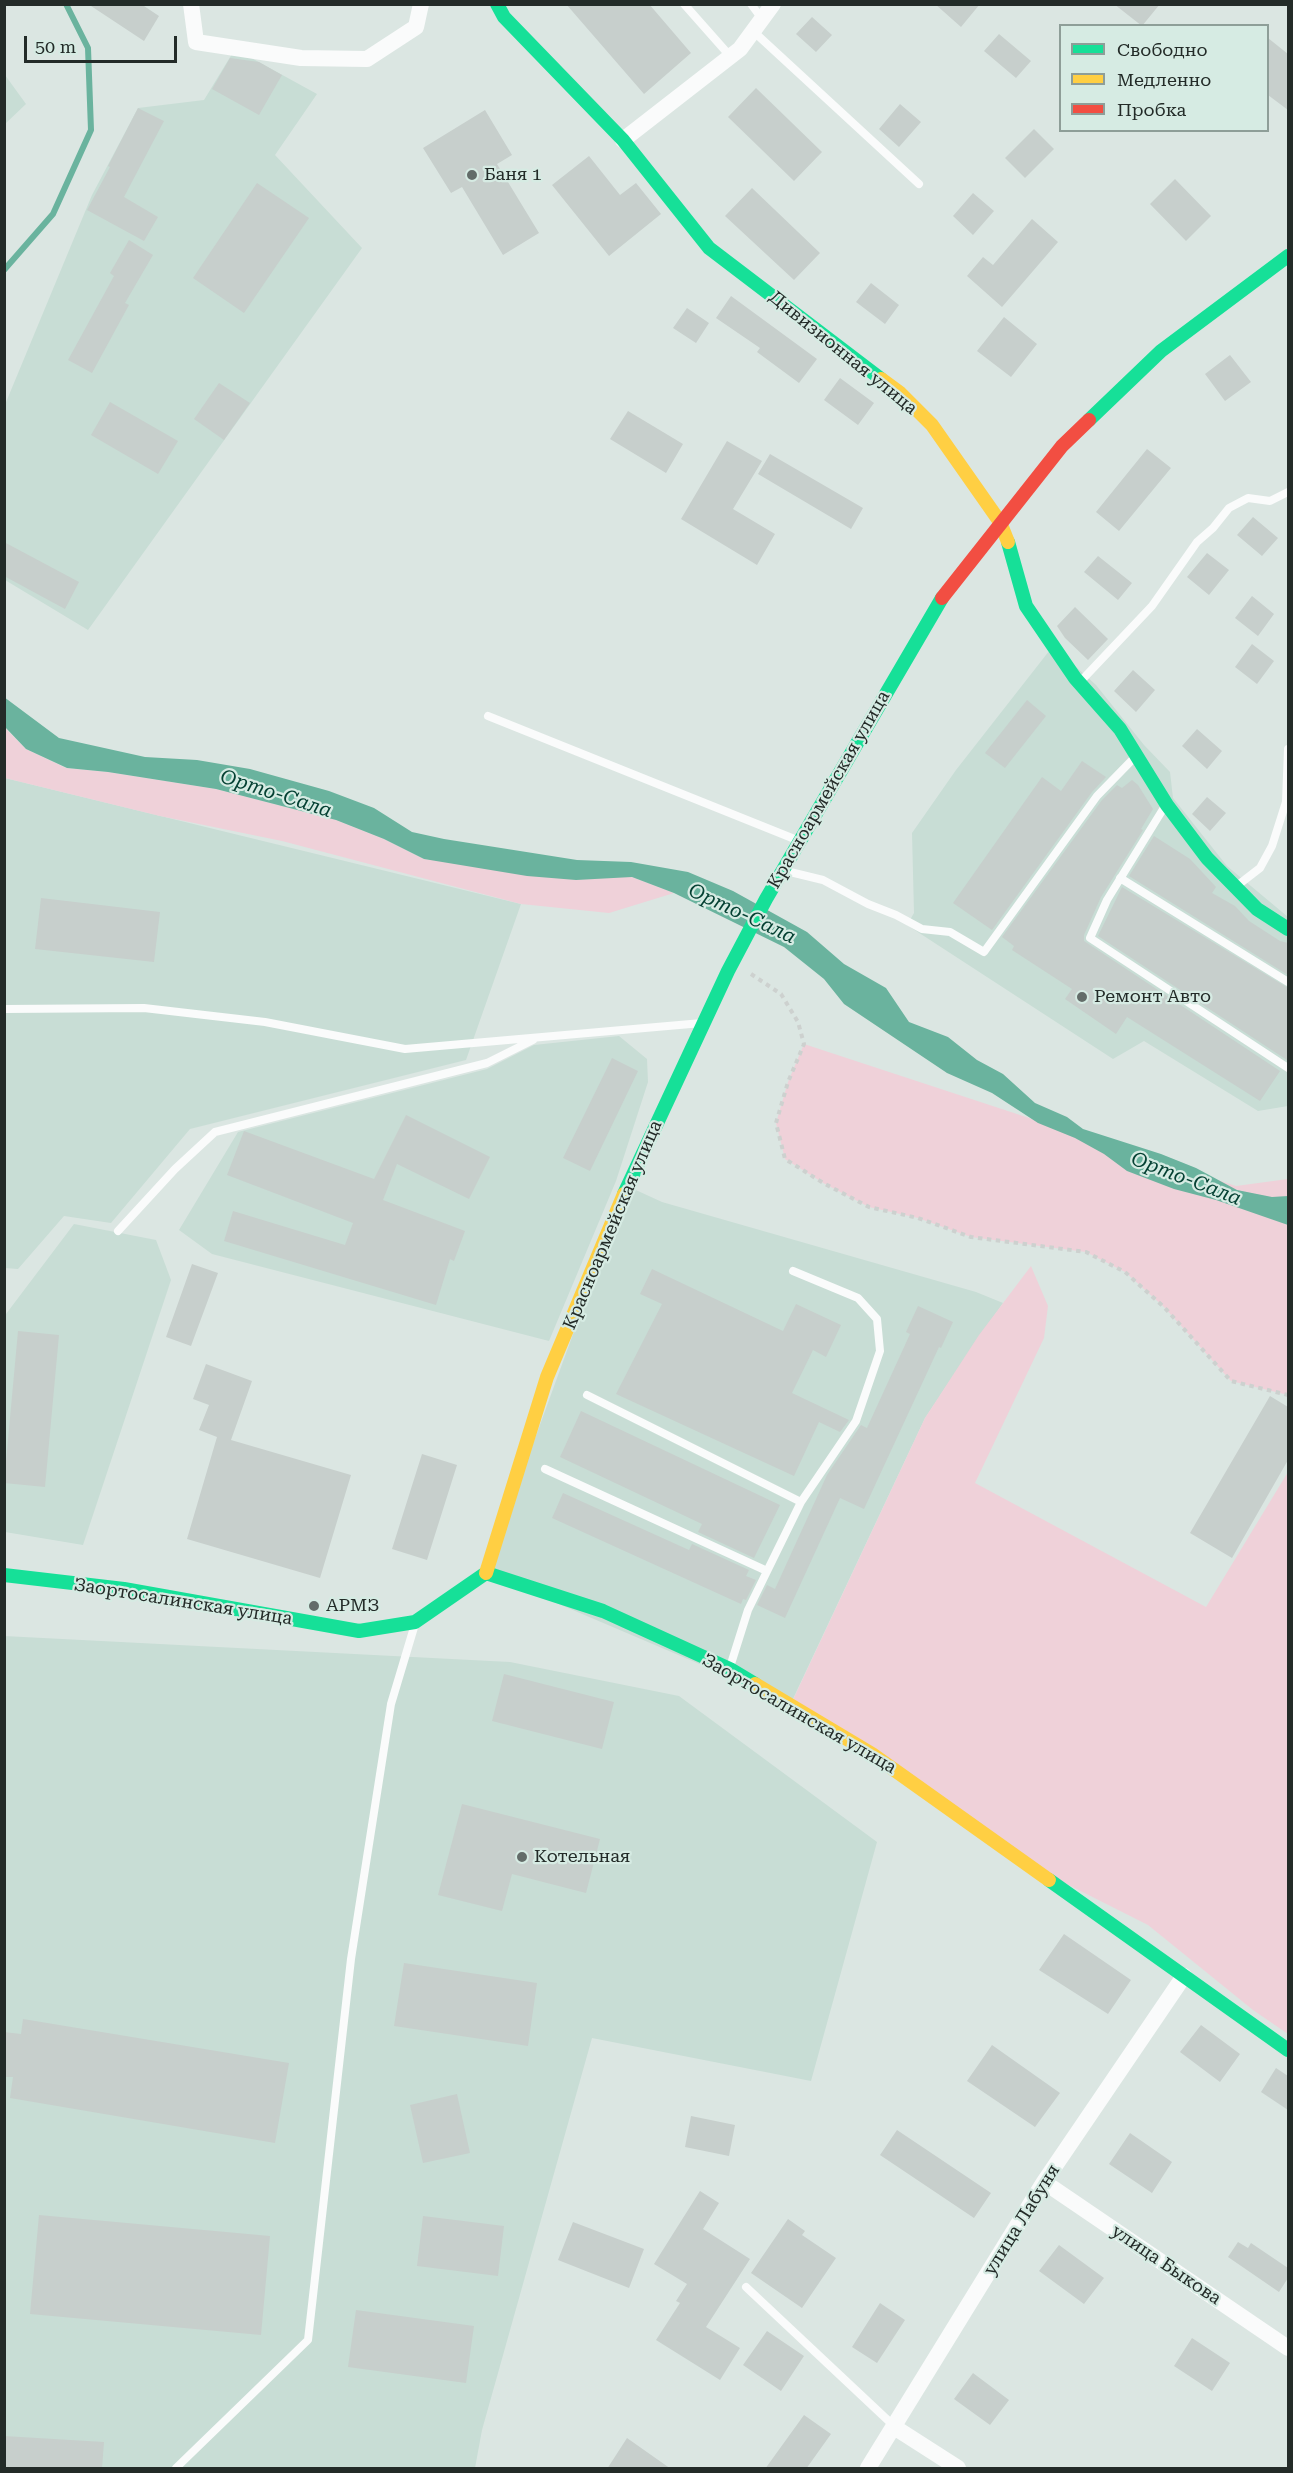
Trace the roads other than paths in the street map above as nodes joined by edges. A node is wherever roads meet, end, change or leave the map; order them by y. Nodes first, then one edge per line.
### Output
1 (191, 4) edge
2 (421, 4) edge
3 (497, 4) edge
4 (684, 4) edge
5 (751, 4) edge
6 (773, 4) edge
7 (758, 25) junction
8 (730, 56) junction
9 (622, 140) junction
10 (919, 184) dead end
11 (1288, 256) edge
12 (1288, 492) edge
13 (999, 522) junction
14 (1079, 683) junction
15 (488, 716) dead end
16 (1288, 749) edge
17 (1136, 756) junction
18 (1167, 805) junction
19 (800, 842) junction
20 (783, 870) junction
21 (1120, 878) junction
22 (1235, 887) junction
23 (1288, 929) edge
24 (1288, 982) edge
25 (4, 1009) edge
26 (704, 1022) junction
27 (537, 1038) junction
28 (1288, 1068) edge
29 (118, 1231) dead end
30 (793, 1271) dead end
31 (588, 1395) dead end
32 (545, 1469) dead end
33 (801, 1502) junction
34 (767, 1571) junction
35 (486, 1573) junction
36 (4, 1575) edge
37 (415, 1622) junction
38 (730, 1669) junction
39 (1184, 1976) junction
40 (1288, 2050) edge
41 (1044, 2182) junction
42 (746, 2287) dead end
43 (1288, 2348) edge
44 (894, 2427) junction
45 (176, 2469) edge
46 (868, 2469) edge
47 (958, 2469) edge

1 - 2 street
3 - 9 street, Дивизионная улица
4 - 8 lane
5 - 7 lane
6 - 7 street
7 - 8 street
7 - 10 lane
8 - 9 street
9 - 13 street, Дивизионная улица
11 - 13 street, Красноармейская улица
12 - 14 lane
13 - 14 street, Дивизионная улица
13 - 19 street, Красноармейская улица
14 - 17 street, Дивизионная улица
15 - 19 lane
16 - 22 lane
17 - 18 street, Дивизионная улица
17 - 20 lane
18 - 21 lane
18 - 22 street, Дивизионная улица
19 - 20 street, Красноармейская улица
20 - 26 street, Красноармейская улица
21 - 24 lane
21 - 28 lane
22 - 23 street, Дивизионная улица
25 - 27 lane
26 - 27 lane
26 - 35 street, Красноармейская улица
27 - 29 lane
30 - 33 lane
31 - 33 lane
32 - 34 lane
33 - 34 lane
34 - 38 lane
35 - 37 street, Заортосалинская улица
35 - 38 street, Заортосалинская улица
36 - 37 street, Заортосалинская улица
37 - 45 lane
38 - 39 street, Заортосалинская улица
39 - 40 street, Заортосалинская улица
39 - 41 street, улица Лабуня
41 - 43 street, улица Быкова
41 - 44 street, улица Лабуня
42 - 44 lane
44 - 46 street, улица Лабуня
44 - 47 street

